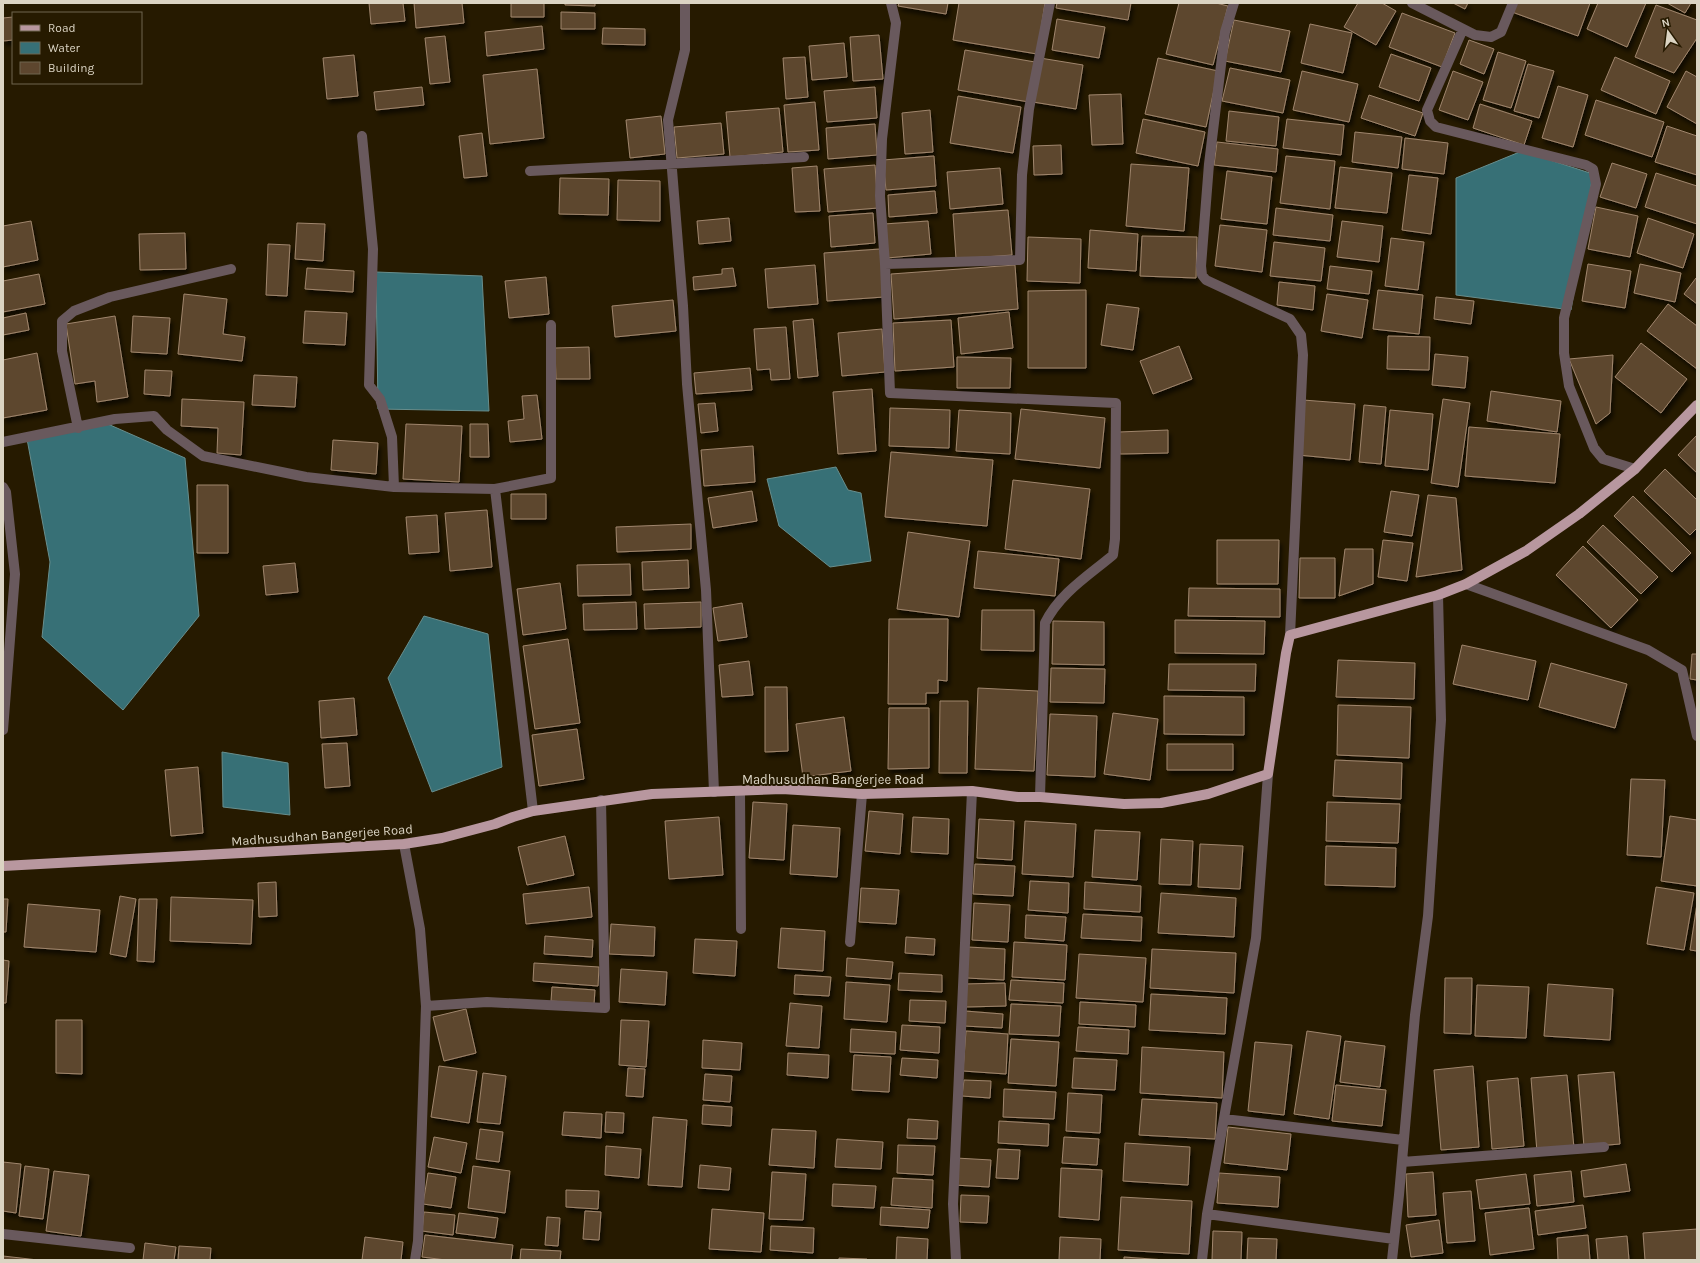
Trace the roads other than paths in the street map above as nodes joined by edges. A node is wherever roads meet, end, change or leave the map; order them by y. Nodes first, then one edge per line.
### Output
1 (685, 3) edge
2 (891, 3) edge
3 (1050, 3) edge
4 (1234, 3) edge
5 (1412, 3) edge
6 (1512, 3) edge
7 (1463, 29) junction
8 (362, 136) dead end
9 (804, 157) dead end
10 (671, 164) junction
11 (530, 171) dead end
12 (885, 264) junction
13 (231, 269) dead end
14 (551, 325) dead end
15 (1697, 405) edge
16 (78, 428) junction
17 (3, 442) edge
18 (1635, 469) junction
19 (3, 487) edge
20 (394, 487) junction
21 (495, 489) junction
22 (1466, 584) junction
23 (1438, 595) junction
24 (1290, 635) junction
25 (3, 730) edge
26 (1697, 736) edge
27 (1268, 774) junction
28 (740, 790) junction
29 (972, 791) junction
30 (714, 792) junction
31 (862, 794) junction
32 (1040, 797) junction
33 (601, 800) junction
34 (532, 811) junction
35 (404, 844) junction
36 (3, 866) edge
37 (741, 929) dead end
38 (850, 942) dead end
39 (426, 1006) junction
40 (1224, 1119) junction
41 (1403, 1140) junction
42 (1604, 1147) dead end
43 (1402, 1162) junction
44 (1207, 1214) junction
45 (3, 1234) edge
46 (1394, 1239) junction
47 (130, 1248) dead end
48 (415, 1260) edge
49 (956, 1260) edge
50 (1202, 1260) edge
51 (1392, 1260) edge

1 - 10 street
2 - 12 street
3 - 12 street
4 - 24 street
5 - 7 street
6 - 7 street
7 - 18 street
8 - 20 street
9 - 10 street
10 - 11 street
10 - 30 street
12 - 32 street
13 - 16 street
14 - 21 street
15 - 18 main road
16 - 17 street
16 - 20 street
18 - 22 main road
19 - 25 street
20 - 21 street
21 - 34 street
22 - 23 main road
22 - 26 street
23 - 24 main road
23 - 41 street
24 - 27 main road
27 - 32 main road, Madhusudhan Bangerjee Road
27 - 40 street
28 - 30 main road, Madhusudhan Bangerjee Road
28 - 31 main road, Madhusudhan Bangerjee Road
28 - 37 street
29 - 31 main road, Madhusudhan Bangerjee Road
29 - 32 main road, Madhusudhan Bangerjee Road
29 - 49 street
30 - 33 main road, Madhusudhan Bangerjee Road
31 - 38 street
33 - 34 main road, Madhusudhan Bangerjee Road
33 - 39 street
34 - 35 main road, Madhusudhan Bangerjee Road
35 - 36 main road, Madhusudhan Bangerjee Road
35 - 39 street
39 - 48 street
40 - 41 street
40 - 44 street
41 - 43 street
42 - 43 street
43 - 46 street
44 - 46 street
44 - 50 street
45 - 47 street
46 - 51 street

